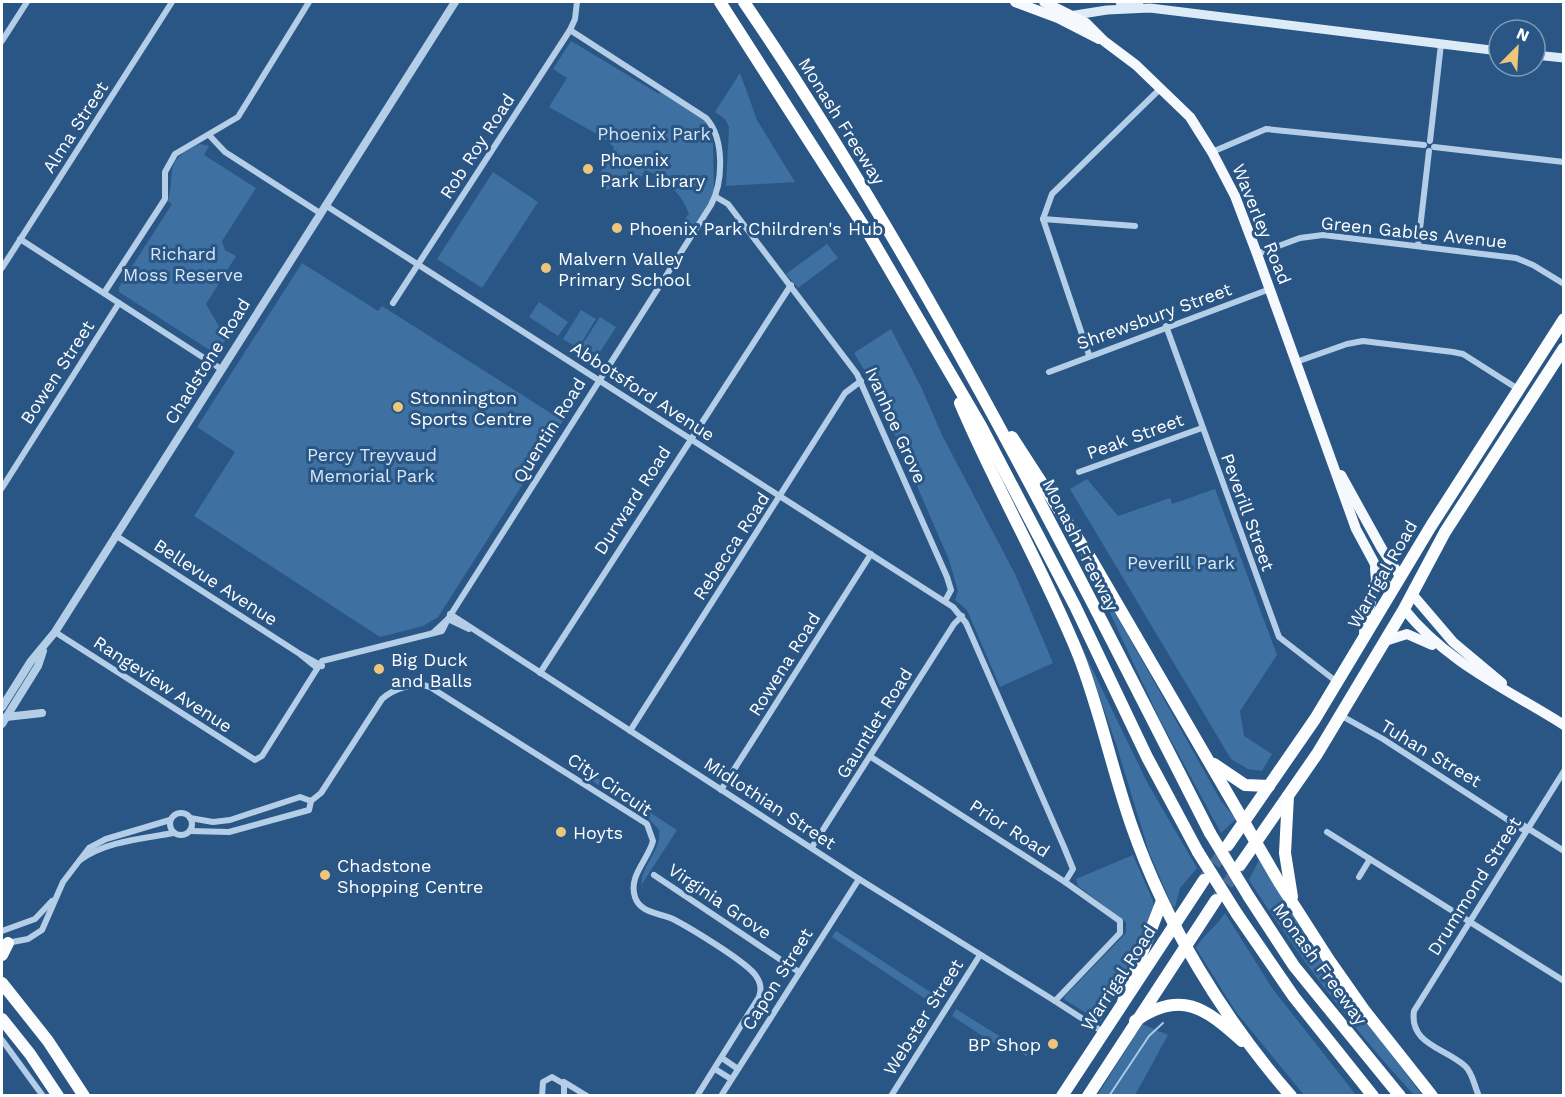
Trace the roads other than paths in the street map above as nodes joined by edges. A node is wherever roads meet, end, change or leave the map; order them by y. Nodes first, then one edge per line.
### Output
1 (27, 2) edge
2 (172, 2) edge
3 (309, 2) edge
4 (455, 2) edge
5 (577, 2) edge
6 (720, 2) edge
7 (744, 2) edge
8 (1015, 2) edge
9 (1044, 2) edge
10 (1120, 2) edge
11 (1150, 8) junction
12 (1074, 15) junction
13 (1058, 18) junction
14 (570, 30) junction
15 (2, 41) edge
16 (1104, 41) junction
17 (1441, 44) junction
18 (1487, 50) edge
19 (1547, 56) edge
20 (1563, 58) edge
21 (1161, 88) junction
22 (208, 135) junction
23 (1429, 146) junction
24 (1212, 152) junction
25 (1563, 162) edge
26 (716, 197) junction
27 (323, 209) junction
28 (1043, 219) junction
29 (1135, 226) dead end
30 (20, 239) junction
31 (1418, 246) junction
32 (1257, 254) junction
33 (418, 264) junction
34 (2, 268) edge
35 (1563, 284) edge
36 (791, 285) junction
37 (1270, 289) junction
38 (104, 293) junction
39 (119, 303) junction
40 (393, 303) dead end
41 (1563, 319) edge
42 (1166, 326) junction
43 (1563, 348) edge
44 (1089, 355) junction
45 (941, 358) junction
46 (1296, 362) junction
47 (221, 369) junction
48 (1050, 372) dead end
49 (598, 380) junction
50 (861, 381) junction
51 (1520, 391) junction
52 (992, 410) junction
53 (1202, 428) junction
54 (690, 438) junction
55 (1330, 457) junction
56 (1079, 472) dead end
57 (2, 488) edge
58 (781, 496) junction
59 (116, 535) junction
60 (871, 554) junction
61 (1375, 567) junction
62 (1400, 576) junction
63 (1391, 594) junction
64 (1412, 594) junction
65 (945, 601) junction
66 (1404, 609) junction
67 (449, 616) junction
68 (962, 616) junction
69 (55, 632) junction
70 (1385, 640) junction
71 (44, 648) junction
72 (1358, 649) junction
73 (1448, 654) junction
74 (320, 666) junction
75 (540, 673) junction
76 (1337, 682) junction
77 (1516, 695) junction
78 (2, 707) edge
79 (42, 713) dead end
80 (1340, 715) junction
81 (4, 720) edge
82 (1563, 725) edge
83 (630, 731) junction
84 (871, 757) junction
85 (1208, 760) junction
86 (1563, 771) edge
87 (1269, 786) junction
88 (721, 790) junction
89 (1259, 800) junction
90 (311, 801) junction
91 (1284, 801) junction
92 (190, 818) junction
93 (170, 820) junction
94 (1245, 821) junction
95 (1527, 829) junction
96 (190, 831) junction
97 (1327, 832) dead end
98 (173, 833) junction
99 (1257, 842) junction
100 (1228, 845) tunnel mouth
101 (812, 847) junction
102 (1563, 852) edge
103 (1370, 859) junction
104 (1240, 865) tunnel mouth
105 (72, 866) junction
106 (654, 875) dead end
107 (1359, 877) dead end
108 (859, 879) junction
109 (1204, 880) tunnel mouth
110 (1065, 882) junction
111 (1292, 898) junction
112 (1216, 900) tunnel mouth
113 (53, 901) junction
114 (1162, 901) junction
115 (1470, 922) junction
116 (1174, 924) junction
117 (2, 931) edge
118 (5, 944) edge
119 (1186, 945) junction
120 (2, 955) edge
121 (980, 955) junction
122 (799, 972) junction
123 (1563, 981) edge
124 (2, 983) edge
125 (1055, 1001) junction
126 (1123, 1002) junction
127 (2, 1019) edge
128 (1135, 1021) junction
129 (1103, 1032) junction
130 (2, 1040) edge
131 (1254, 1052) junction
132 (722, 1058) junction
133 (715, 1069) junction
134 (738, 1069) junction
135 (731, 1079) junction
136 (561, 1080) junction
137 (43, 1095) edge
138 (58, 1095) edge
139 (84, 1095) edge
140 (542, 1095) edge
141 (564, 1095) edge
142 (587, 1095) edge
143 (697, 1095) edge
144 (721, 1095) edge
145 (891, 1095) edge
146 (1062, 1095) edge
147 (1088, 1095) edge
148 (1291, 1095) edge
149 (1373, 1095) edge
150 (1400, 1095) edge
151 (1432, 1095) edge
152 (1479, 1095) edge

1 - 15 street
2 - 30 street, Alma Street
3 - 22 street
4 - 27 street, Chadstone Road
5 - 14 street, Rob Roy Road
6 - 45 highway, Monash Freeway
7 - 52 highway, Monash Freeway
8 - 13 main road, Waverley Road
9 - 12 main road, Waverley Road
10 - 11 main road
11 - 12 main road
11 - 17 main road
12 - 13 main road
12 - 16 main road, Waverley Road
13 - 16 main road, Waverley Road
14 - 26 street
14 - 33 street, Rob Roy Road
16 - 21 main road, Waverley Road
17 - 18 main road
17 - 23 street
19 - 20 main road
21 - 24 main road, Waverley Road
21 - 28 street
22 - 27 street, Abbotsford Avenue
22 - 38 street
23 - 24 street
23 - 25 street
23 - 31 street
24 - 32 main road, Waverley Road
26 - 36 street, Ivanhoe Grove
26 - 49 street, Quentin Road
27 - 33 street, Abbotsford Avenue
27 - 47 street, Chadstone Road
28 - 29 street
28 - 44 street
30 - 34 street, Alma Street
30 - 38 street
31 - 32 street, Green Gables Avenue
31 - 35 street, Green Gables Avenue
32 - 37 main road, Waverley Road
33 - 40 street, Rob Roy Road
33 - 49 street, Abbotsford Avenue
36 - 50 street, Ivanhoe Grove
36 - 54 street, Durward Road
37 - 42 street, Shrewsbury Street
37 - 46 main road, Waverley Road
38 - 39 street
39 - 47 street
39 - 57 street, Bowen Street
41 - 51 highway, Warrigal Road
42 - 44 street, Shrewsbury Street
42 - 53 street, Peverill Street
43 - 64 highway, Warrigal Road
44 - 48 street, Shrewsbury Street
45 - 114 highway
45 - 149 highway, Monash Freeway, bridge
46 - 51 street
46 - 55 main road, Waverley Road
47 - 59 street, Chadstone Road
49 - 54 street, Abbotsford Avenue
49 - 67 street, Quentin Road
50 - 58 street, Rebecca Road
50 - 65 street, Ivanhoe Grove
51 - 62 highway, Warrigal Road
52 - 85 highway
52 - 150 highway, Monash Freeway, bridge
53 - 56 street, Peak Street
53 - 76 street, Peverill Street
54 - 58 street, Abbotsford Avenue
54 - 75 street, Durward Road
55 - 61 main road, Waverley Road
55 - 62 main road, Waverley Road
58 - 60 street, Abbotsford Avenue
58 - 83 street, Rebecca Road
59 - 69 street, Chadstone Road
59 - 74 street, Bellevue Avenue
60 - 65 street, Abbotsford Avenue
60 - 88 street, Rowena Road
61 - 63 main road, Waverley Road
61 - 72 main road
62 - 63 highway, Warrigal Road
62 - 64 highway, Waverley Road
63 - 66 highway, Waverley Road
63 - 72 highway, Warrigal Road
64 - 66 highway, Warrigal Road
64 - 77 main road, Waverley Road
65 - 68 street
66 - 70 highway, Warrigal Road
66 - 73 main road, Waverley Road
67 - 74 street, Quentin Road
67 - 75 street, Midlothian Street
68 - 84 street, Gauntlet Road
68 - 110 street
69 - 71 street, Chadstone Road
69 - 74 street, Rangeview Avenue
70 - 73 main road
70 - 80 highway, Warrigal Road
71 - 78 street, Chadstone Road
71 - 81 street, Chadstone Road
72 - 76 highway, Warrigal Road
73 - 77 main road, Waverley Road
75 - 83 street, Midlothian Street
76 - 87 highway, Warrigal Road
77 - 82 main road, Waverley Road
79 - 81 street
80 - 91 highway, Warrigal Road
80 - 95 street, Tuhan Street
83 - 88 street, Midlothian Street
84 - 101 street, Gauntlet Road
84 - 110 street, Prior Road
85 - 87 highway
85 - 94 highway
86 - 95 street, Drummond Street
87 - 89 highway, Warrigal Road
88 - 101 street, Midlothian Street
89 - 91 highway
89 - 94 highway, Warrigal Road
90 - 92 street
90 - 96 street, City Circuit
90 - 132 street, City Circuit
91 - 99 highway, Warrigal Road
91 - 111 highway
92 - 93 street
92 - 96 street
93 - 98 street
93 - 105 street
94 - 99 highway
94 - 100 highway, Warrigal Road
95 - 102 street, Tuhan Street
95 - 115 street, Drummond Street
96 - 98 street
97 - 103 street
98 - 105 street
99 - 104 highway, Warrigal Road
99 - 111 highway
101 - 108 street, Midlothian Street
103 - 107 street
103 - 115 street
105 - 113 street
106 - 122 street, Virginia Grove
108 - 121 street, Midlothian Street
108 - 122 street, Capon Street
109 - 116 highway, Warrigal Road
110 - 125 street, Prior Road
111 - 151 highway
112 - 119 highway
113 - 117 street
113 - 118 street
114 - 116 highway
114 - 126 highway
115 - 123 street
115 - 152 street, Drummond Street
116 - 119 highway
116 - 126 highway, Warrigal Road
118 - 120 highway
119 - 128 highway
119 - 131 highway
121 - 125 street, Midlothian Street
121 - 145 street, Webster Street
122 - 134 street, Capon Street
124 - 139 highway
125 - 129 street, Midlothian Street
126 - 129 highway, Warrigal Road
127 - 138 highway
128 - 131 highway
128 - 147 highway
129 - 146 highway, Warrigal Road
130 - 137 street
131 - 148 highway
132 - 133 street, City Circuit
132 - 134 street
133 - 135 street
133 - 143 street, City Circuit
134 - 135 street, Capon Street
135 - 144 street, Capon Street
136 - 140 street
136 - 141 street
136 - 142 street

